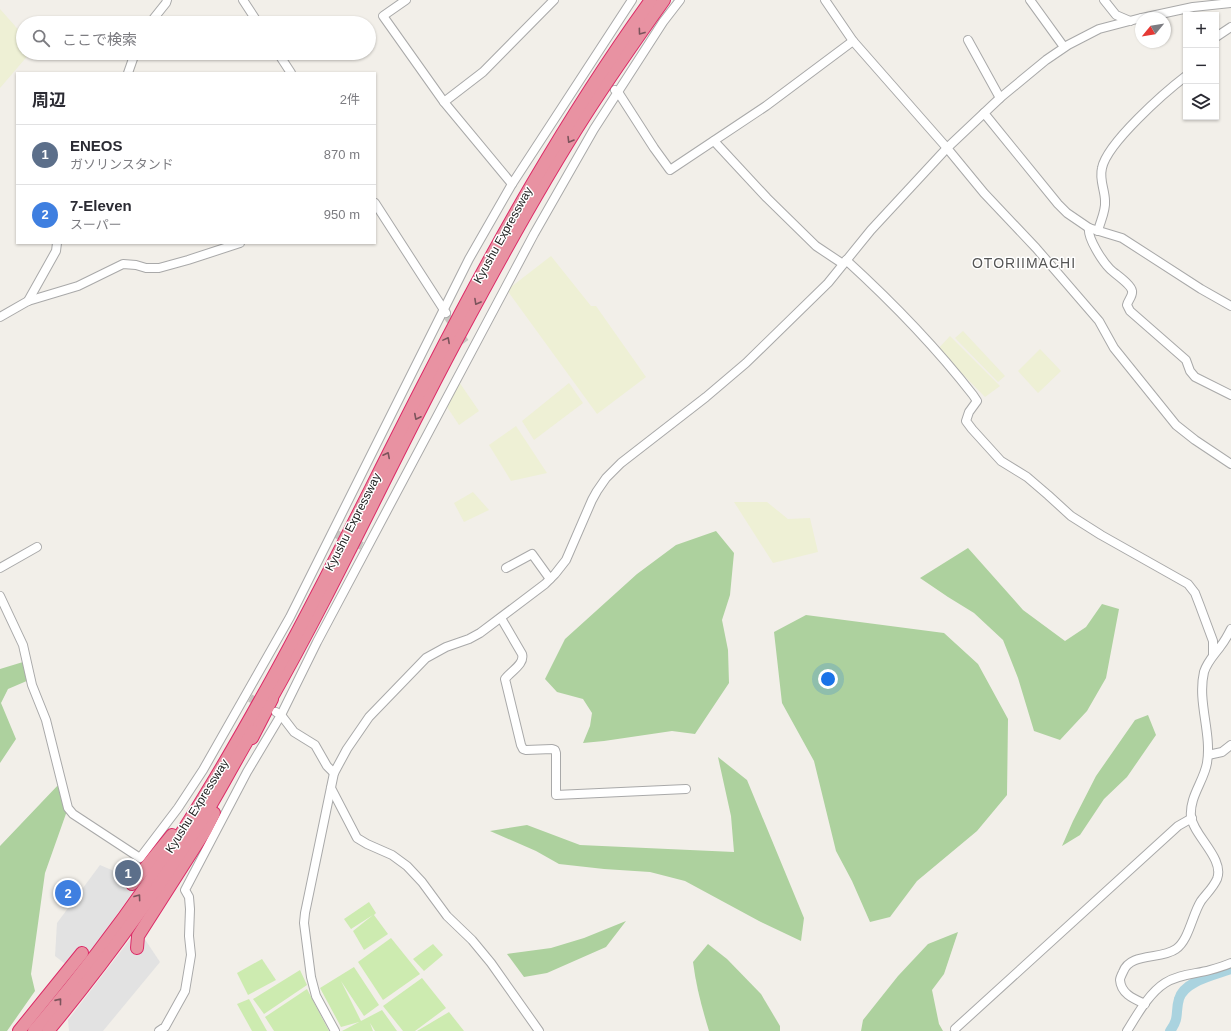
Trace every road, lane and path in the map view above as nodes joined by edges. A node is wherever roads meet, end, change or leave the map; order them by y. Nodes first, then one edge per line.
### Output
1 (167, 0) edge
2 (243, 0) edge
3 (406, 0) edge
4 (554, 0) edge
5 (632, 0) edge
6 (651, 0) edge
7 (664, 0) edge
8 (680, 0) edge
9 (825, 0) edge
10 (1030, 0) edge
11 (1104, 0) edge
12 (1231, 3) edge
13 (1170, 12) edge
14 (156, 16) edge
15 (253, 16) edge
16 (1135, 20) edge
17 (1130, 21) junction
18 (1231, 27) edge
19 (1219, 35) edge
20 (968, 40) dead end
21 (853, 41) junction
22 (1064, 47) junction
23 (133, 60) edge
24 (283, 60) edge
25 (128, 72) edge
26 (290, 72) edge
27 (1183, 78) edge
28 (616, 91) junction
29 (1000, 98) junction
30 (444, 102) junction
31 (984, 113) junction
32 (714, 141) junction
33 (947, 148) junction
34 (512, 184) junction
35 (376, 206) edge
36 (1089, 228) junction
37 (1098, 231) junction
38 (56, 244) edge
39 (237, 244) edge
40 (845, 262) junction
41 (28, 301) junction
42 (1231, 306) edge
43 (446, 313) junction
44 (0, 317) edge
45 (1231, 395) edge
46 (1231, 464) edge
47 (37, 547) dead end
48 (0, 568) edge
49 (506, 568) dead end
50 (550, 579) junction
51 (0, 596) edge
52 (501, 618) junction
53 (1231, 629) edge
54 (1213, 654) junction
55 (280, 682) junction
56 (279, 714) junction
57 (241, 735) junction
58 (1231, 745) edge
59 (1208, 755) junction
60 (334, 773) junction
61 (331, 788) junction
62 (686, 789) dead end
63 (1192, 818) junction
64 (132, 884) dead end
65 (137, 948) dead end
66 (82, 953) dead end
67 (1231, 963) edge
68 (1145, 1004) junction
69 (956, 1029) dead end
70 (164, 1030) edge
71 (18, 1031) edge
72 (34, 1031) edge
73 (48, 1031) edge
74 (335, 1031) edge
75 (539, 1031) edge
76 (1127, 1031) edge

1 - 14 street
2 - 15 street
3 - 30 street
4 - 30 street
5 - 34 street
57 -> 6 highway, Kyushu Expressway
7 -> 55 highway, Kyushu Expressway
8 - 28 street
9 - 21 street
10 - 22 street
11 - 17 street
12 - 13 street
16 - 17 street
17 - 22 street
18 - 19 street
20 - 29 street
21 - 32 street
21 - 33 street
22 - 29 street
23 - 25 street
24 - 26 street
27 - 37 street
28 - 32 street
28 - 56 street
29 - 31 street
30 - 34 street
31 - 33 street
31 - 36 street
32 - 40 street
33 - 40 street
33 - 46 street
34 - 43 street
35 - 43 street
36 - 37 street
36 - 45 street
37 - 42 street
38 - 41 street
39 - 41 street
40 - 50 street
40 - 54 street
41 - 44 street
43 - 51 street
47 - 48 street
49 - 50 street
50 - 52 street
52 - 60 street
52 - 62 street
53 - 54 street
54 - 59 street
55 - 65 highway
55 - 73 highway, Kyushu Expressway
56 - 60 street
56 - 70 street
57 - 64 highway
72 -> 57 highway, Kyushu Expressway
58 - 59 street
59 - 63 street
60 - 61 street
61 - 74 street
61 - 75 street
63 - 68 street
63 - 69 street
66 - 71 highway
67 - 68 street
68 - 76 street

